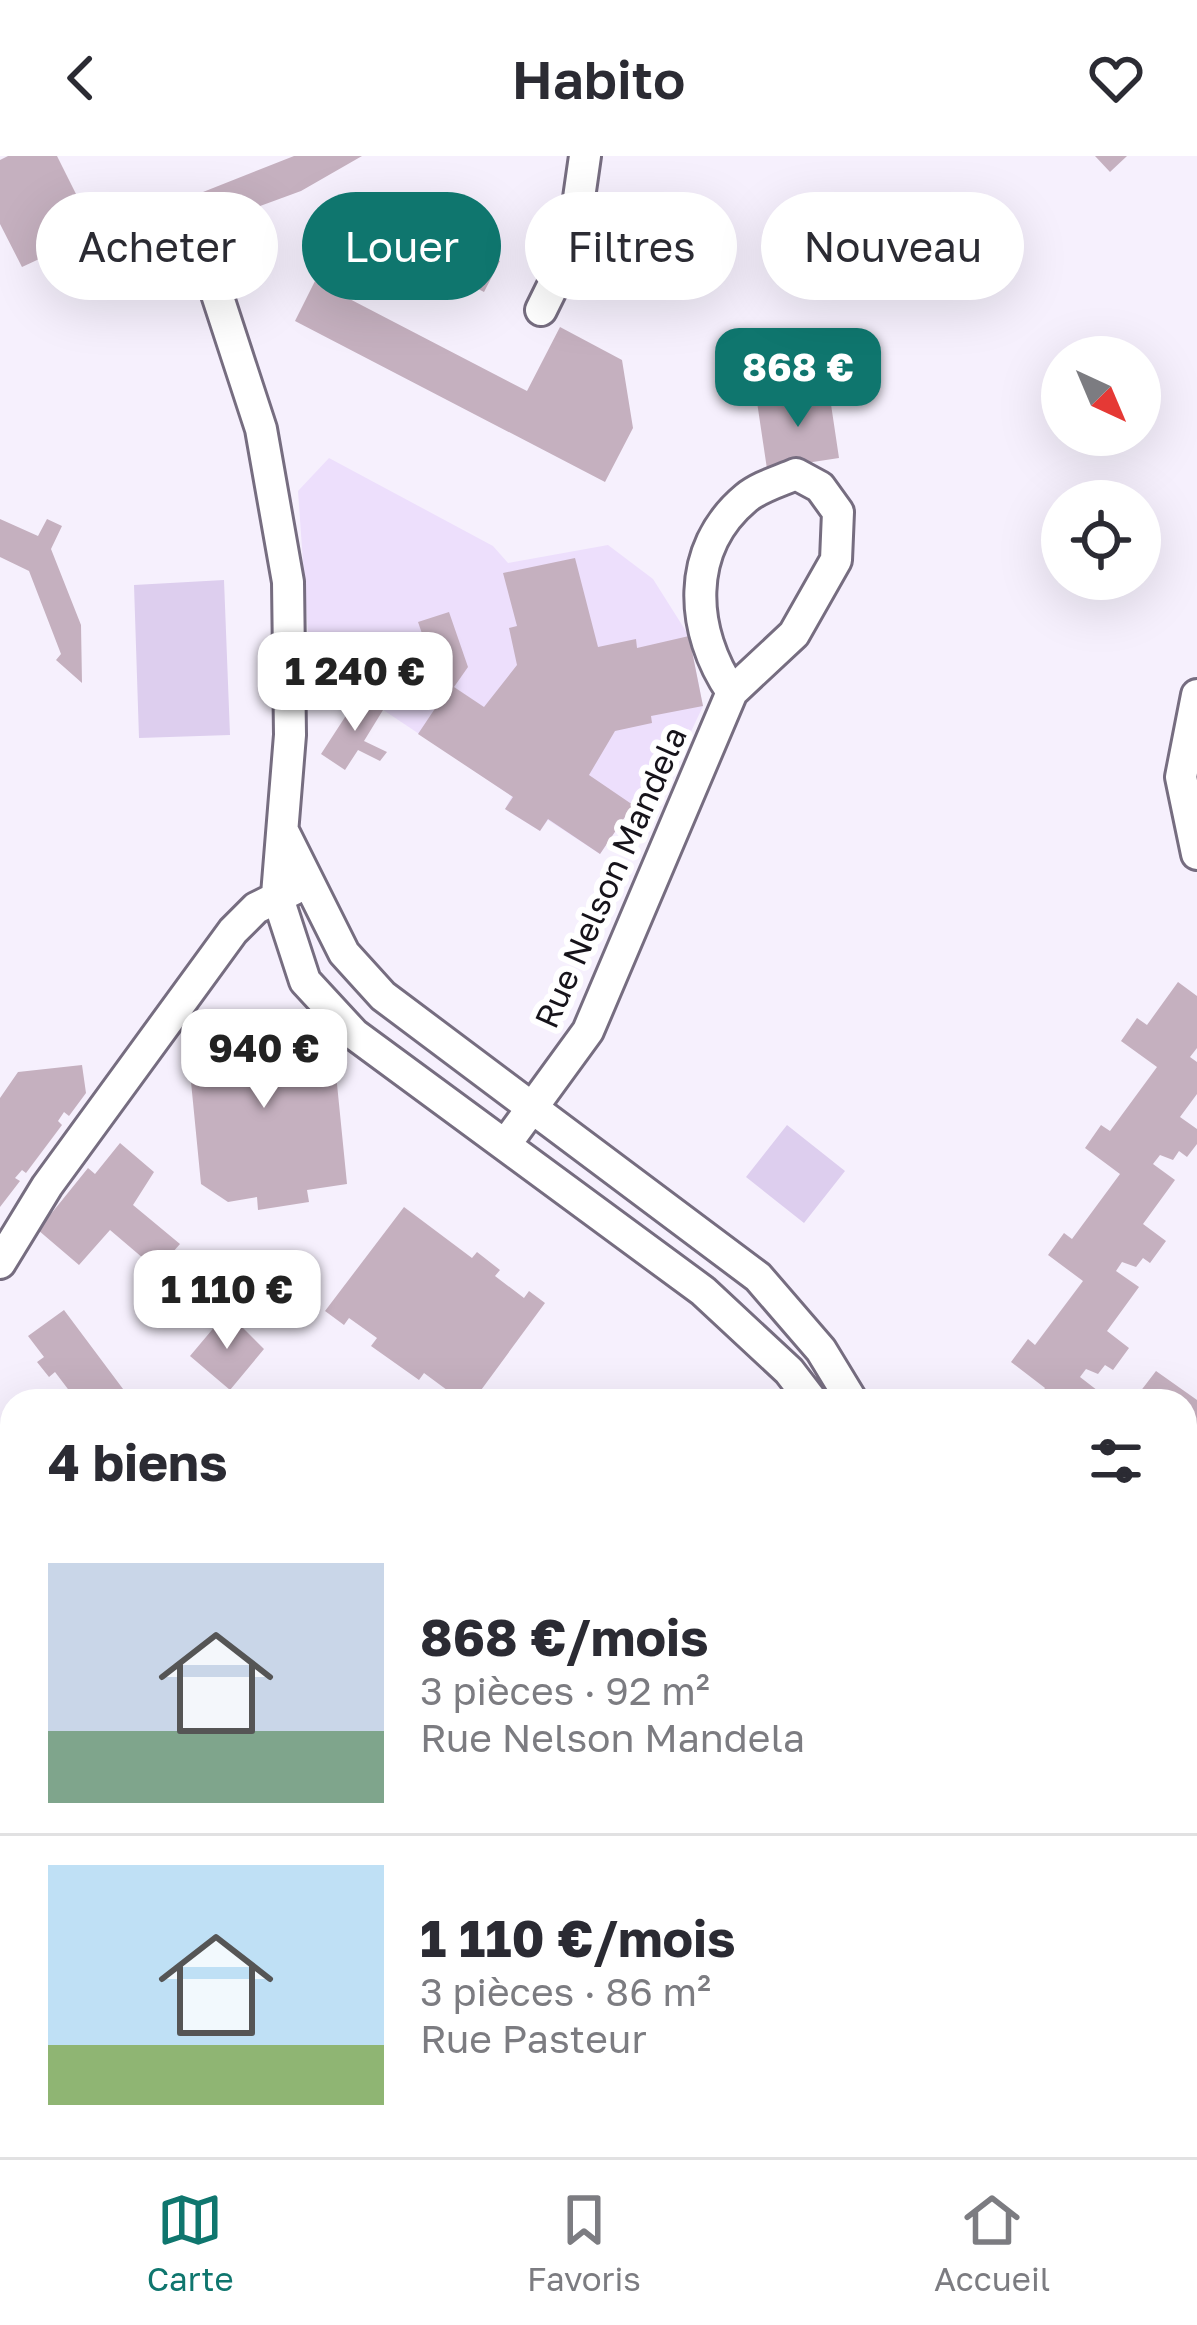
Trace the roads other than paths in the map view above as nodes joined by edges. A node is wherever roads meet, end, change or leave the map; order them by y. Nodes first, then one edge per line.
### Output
1 (585, 156) edge
2 (219, 300) edge
3 (542, 310) dead end
4 (732, 692) junction
5 (1197, 695) edge
6 (1197, 854) edge
7 (291, 890) junction
8 (533, 1107) junction
9 (505, 1145) junction
10 (0, 1263) edge
11 (803, 1389) edge
12 (844, 1389) edge

1 - 3 street
2 - 7 street
4 - 4 street, Rue Nelson Mandela
4 - 8 street, Rue Nelson Mandela
5 - 6 street
7 - 8 street
7 - 9 street
7 - 10 street
8 - 9 street, Rue Nelson Mandela
8 - 12 street
9 - 11 street

